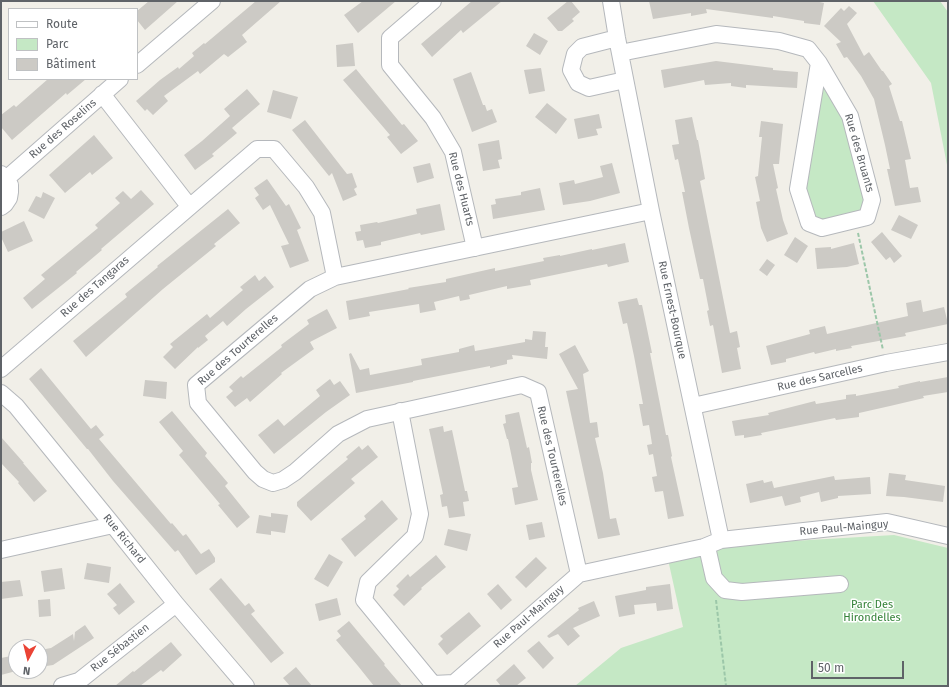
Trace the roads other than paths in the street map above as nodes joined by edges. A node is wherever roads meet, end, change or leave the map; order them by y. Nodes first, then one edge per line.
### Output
1 (212, 1) edge
2 (432, 1) edge
3 (611, 1) edge
4 (618, 46) junction
5 (138, 63) edge
6 (819, 64) junction
7 (119, 80) edge
8 (625, 80) junction
9 (102, 94) junction
10 (4, 177) edge
11 (189, 206) junction
12 (1, 207) edge
13 (652, 211) junction
14 (475, 248) junction
15 (335, 277) junction
16 (948, 352) edge
17 (1, 369) edge
18 (1, 393) edge
19 (692, 406) junction
20 (400, 411) junction
21 (113, 525) junction
22 (948, 536) edge
23 (721, 540) junction
24 (707, 547) junction
25 (1, 550) edge
26 (579, 574) junction
27 (840, 584) dead end
28 (176, 604) junction
29 (62, 686) edge
30 (246, 686) edge

1 - 5 street
2 - 14 street, Rue des Huarts
3 - 4 street, Rue Ernest-Bourque
4 - 6 street, Rue des Bruants
4 - 8 street, Rue Ernest-Bourque
4 - 8 street
6 - 6 street, Rue des Bruants
7 - 9 street, Rue des Roselins
8 - 13 street, Rue Ernest-Bourque
9 - 10 street, Rue des Roselins
9 - 11 street
10 - 12 street, Rue des Roselins
11 - 15 street, Rue des Tangaras
11 - 17 street, Rue des Tangaras
13 - 14 street, Rue des Tourterelles
13 - 19 street, Rue Ernest-Bourque
14 - 15 street, Rue des Tourterelles
15 - 20 street, Rue des Tourterelles
16 - 19 street, Rue des Sarcelles
18 - 21 street, Rue Richard
19 - 23 street, Rue Ernest-Bourque
20 - 26 street, Rue des Tourterelles
20 - 26 street, Rue Paul-Mainguy
21 - 25 street
21 - 28 street, Rue Richard
22 - 23 street, Rue Paul-Mainguy
23 - 24 street, Rue Paul-Mainguy
24 - 26 street, Rue Paul-Mainguy
24 - 27 street
28 - 29 street, Rue Sébastien
28 - 30 street, Rue Richard

